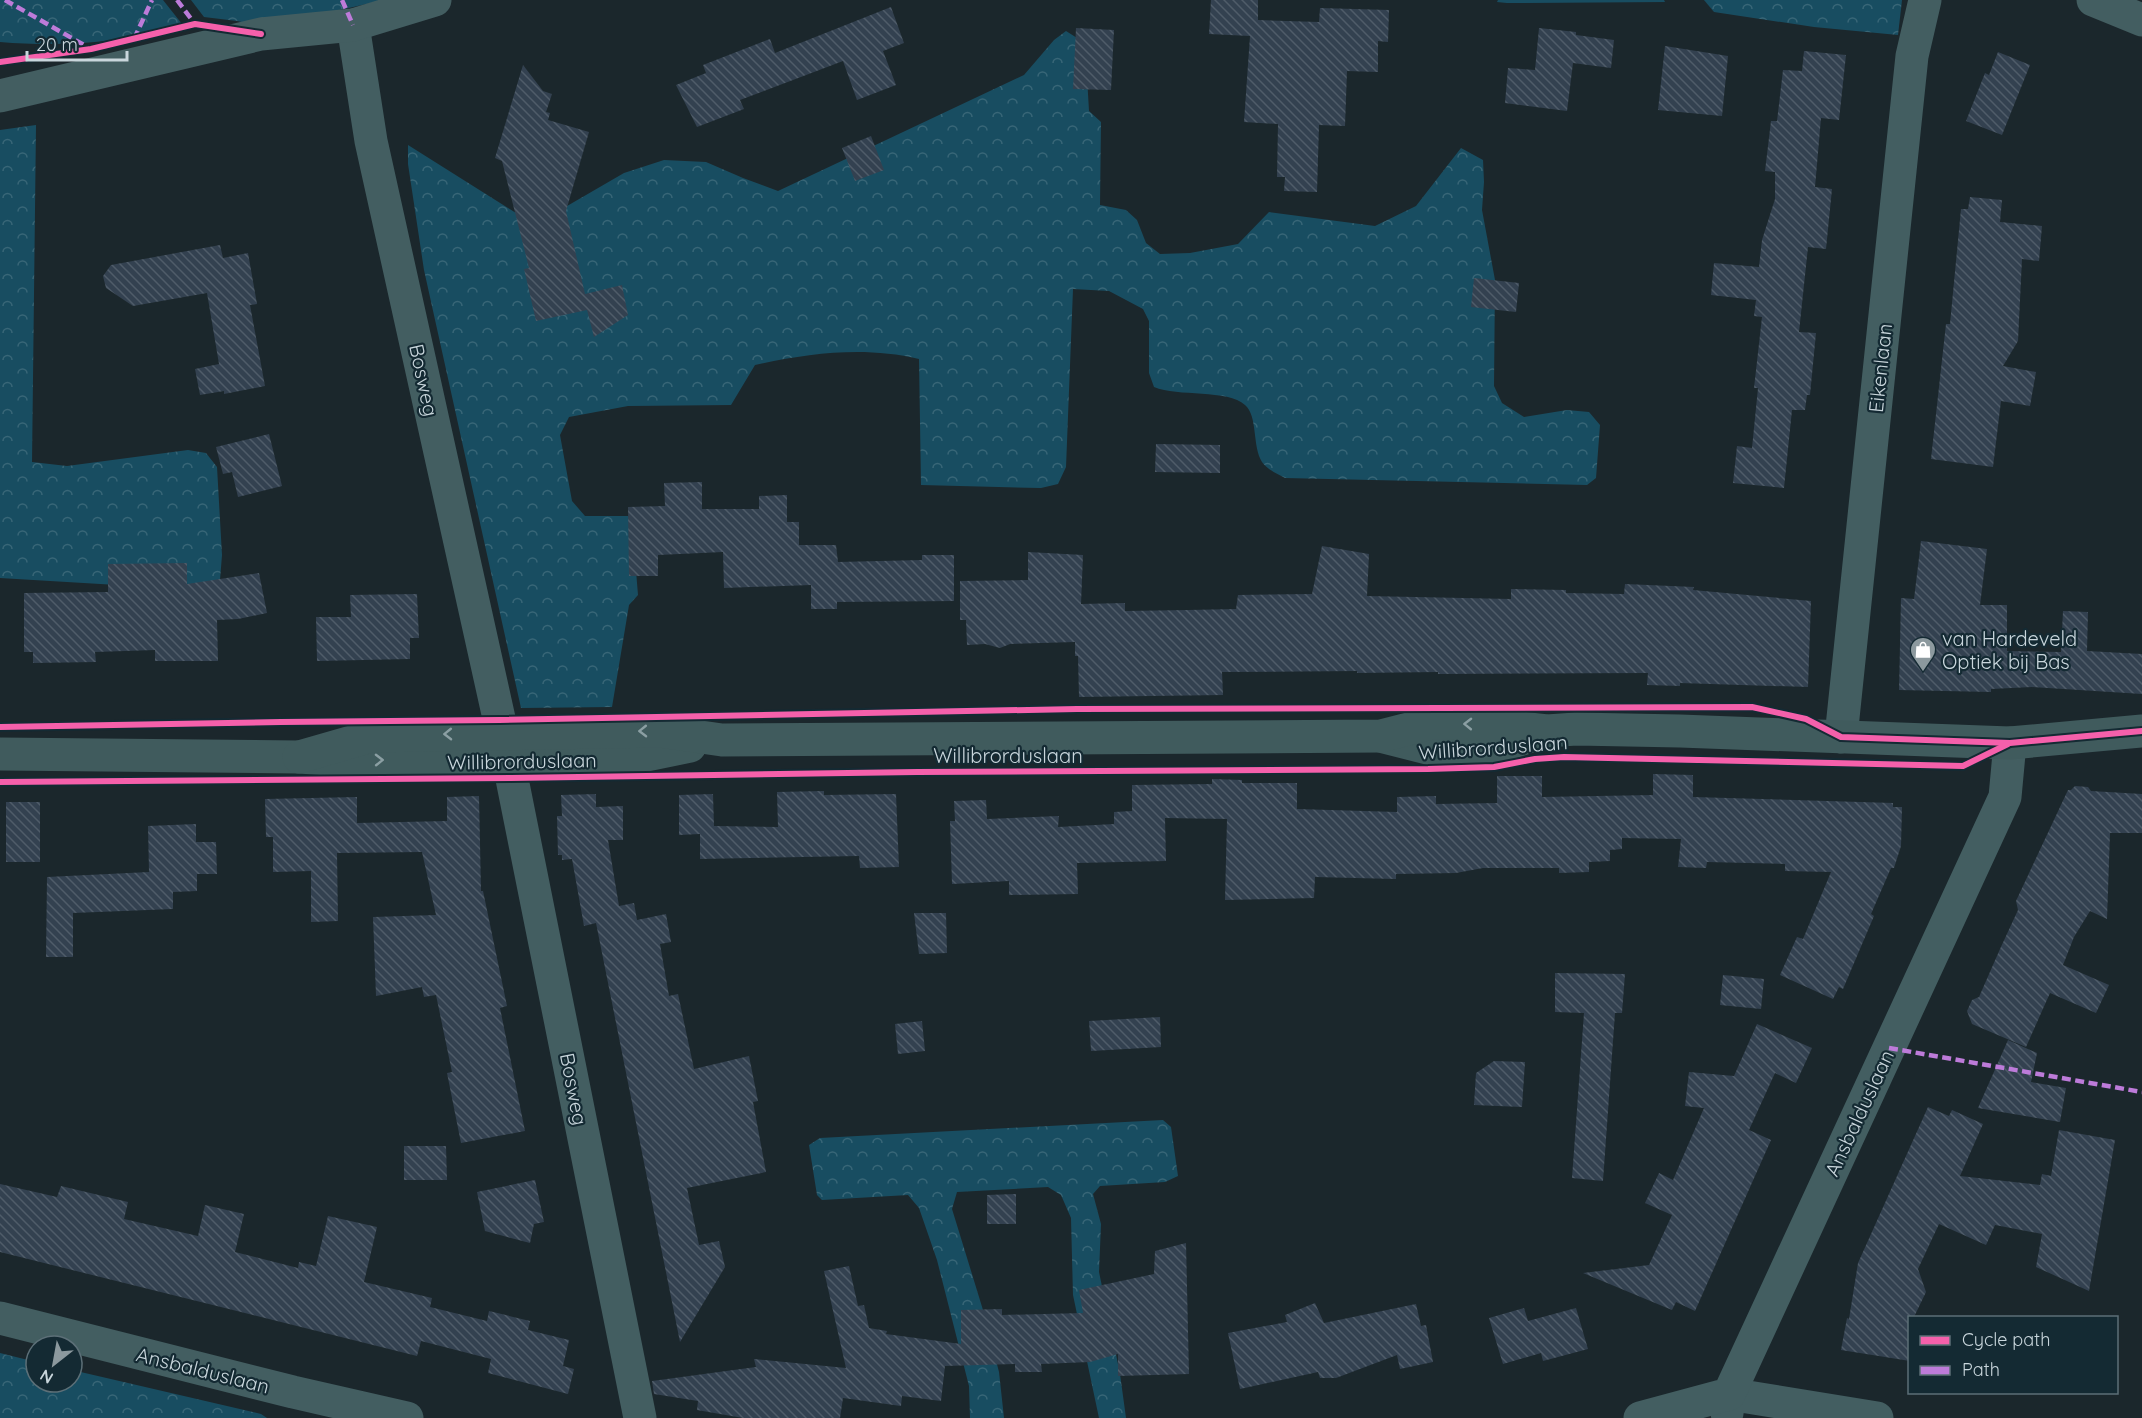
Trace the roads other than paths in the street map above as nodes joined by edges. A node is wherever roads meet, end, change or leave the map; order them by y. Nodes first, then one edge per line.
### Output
1 (435, 0) edge
2 (1926, 0) edge
3 (2093, 0) edge
4 (2142, 20) edge
5 (353, 25) junction
6 (0, 96) edge
7 (2142, 731) edge
8 (1841, 737) junction
9 (2010, 743) junction
10 (505, 746) junction
11 (0, 754) edge
12 (0, 1318) edge
13 (290, 1405) edge
14 (1728, 1406) edge
15 (407, 1418) edge
16 (640, 1418) edge
17 (1640, 1418) edge
18 (1877, 1418) edge

1 - 5 street
2 - 8 street, Eikenlaan
3 - 4 street
5 - 6 street
5 - 10 street, Bosweg
7 - 9 main road, Willibrorduslaan
8 - 9 main road, Willibrorduslaan
8 - 10 main road, Willibrorduslaan
9 - 14 street, Ansbalduslaan
10 - 11 main road, Willibrorduslaan
10 - 16 street, Bosweg
12 - 13 street, Ansbalduslaan
13 - 15 street, Ansbalduslaan
14 - 17 street
14 - 18 street

